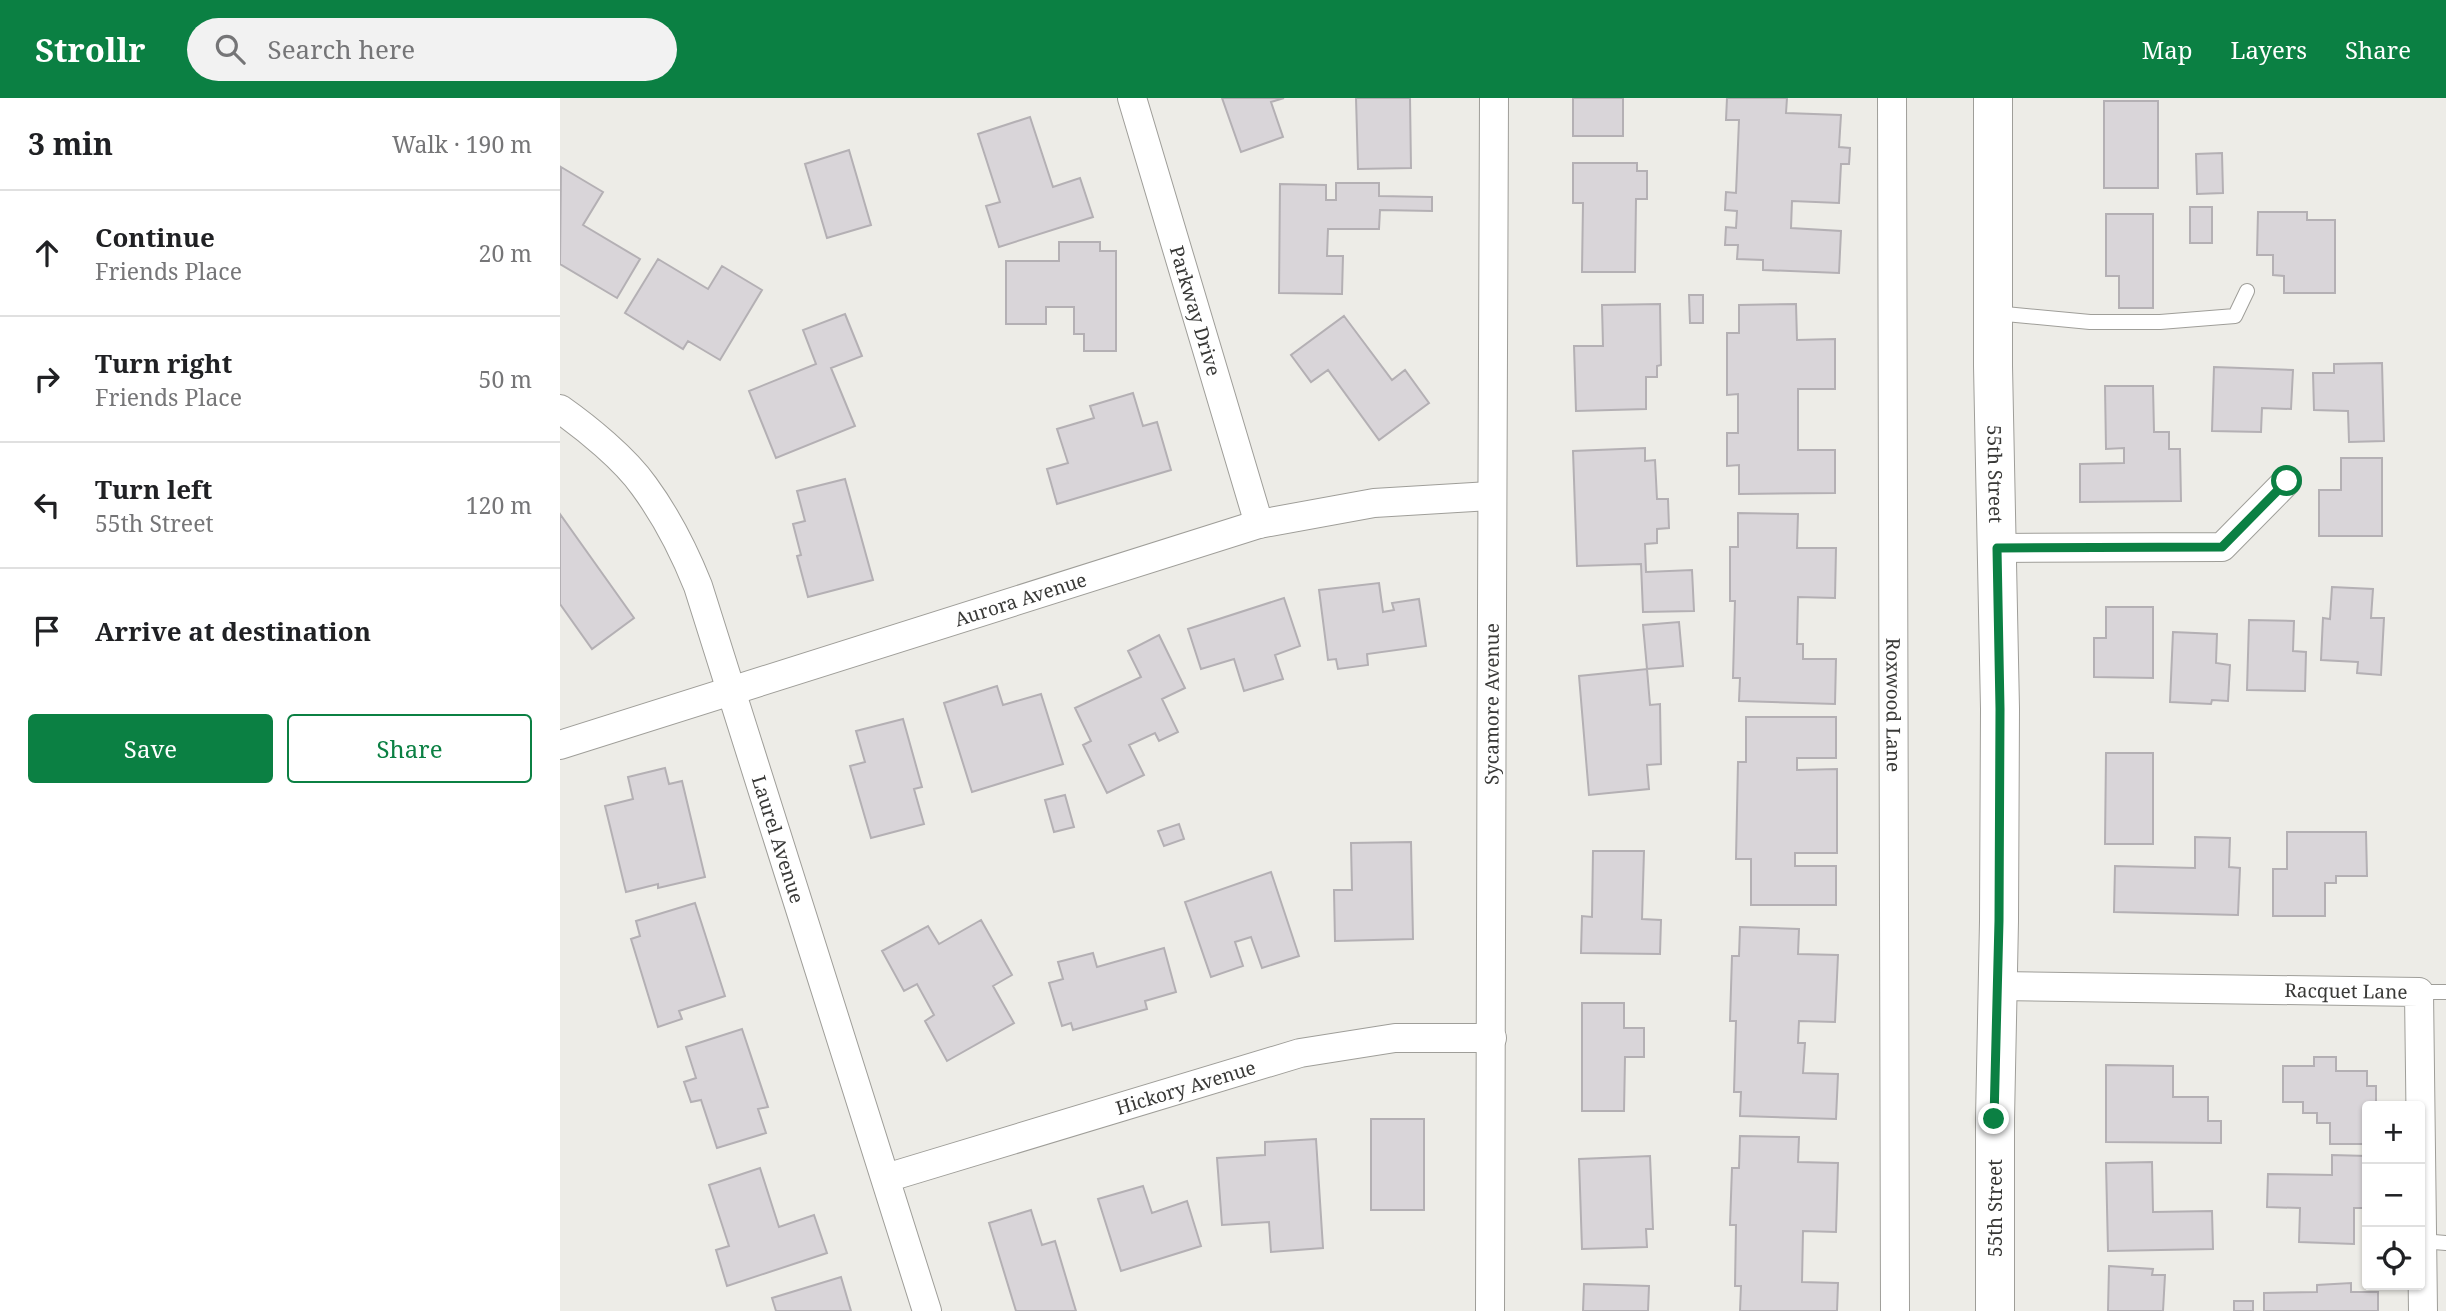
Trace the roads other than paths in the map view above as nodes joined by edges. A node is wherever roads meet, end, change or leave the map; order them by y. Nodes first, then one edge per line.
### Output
1 (1132, 98) edge
2 (1494, 98) edge
3 (1892, 98) edge
4 (1993, 98) edge
5 (2247, 292) dead end
6 (1993, 313) junction
7 (560, 409) edge
8 (2287, 481) dead end
9 (1490, 496) junction
10 (1259, 524) junction
11 (1997, 548) junction
12 (730, 690) junction
13 (560, 745) edge
14 (1997, 986) junction
15 (2432, 992) edge
16 (1492, 1038) junction
17 (886, 1178) junction
18 (2434, 1242) edge
19 (927, 1311) edge
20 (1490, 1311) edge
21 (1895, 1311) edge
22 (1995, 1311) edge
23 (2423, 1311) edge

1 - 10 street, Parkway Drive
2 - 9 street, Sycamore Avenue
3 - 21 street, Roxwood Lane
4 - 6 main road, 55th Street
5 - 6 lane
6 - 11 main road, 55th Street
7 - 12 street, Laurel Avenue
8 - 11 street
9 - 10 street, Aurora Avenue
9 - 16 street, Sycamore Avenue
10 - 12 street, Aurora Avenue
11 - 14 main road, 55th Street
12 - 13 street, Aurora Avenue
12 - 17 street, Laurel Avenue
14 - 15 street, Racquet Lane
14 - 22 main road, 55th Street
15 - 18 street, Racquet Lane
16 - 17 street, Hickory Avenue
16 - 20 street, Sycamore Avenue
17 - 19 street, Laurel Avenue
18 - 23 street, Racquet Lane

